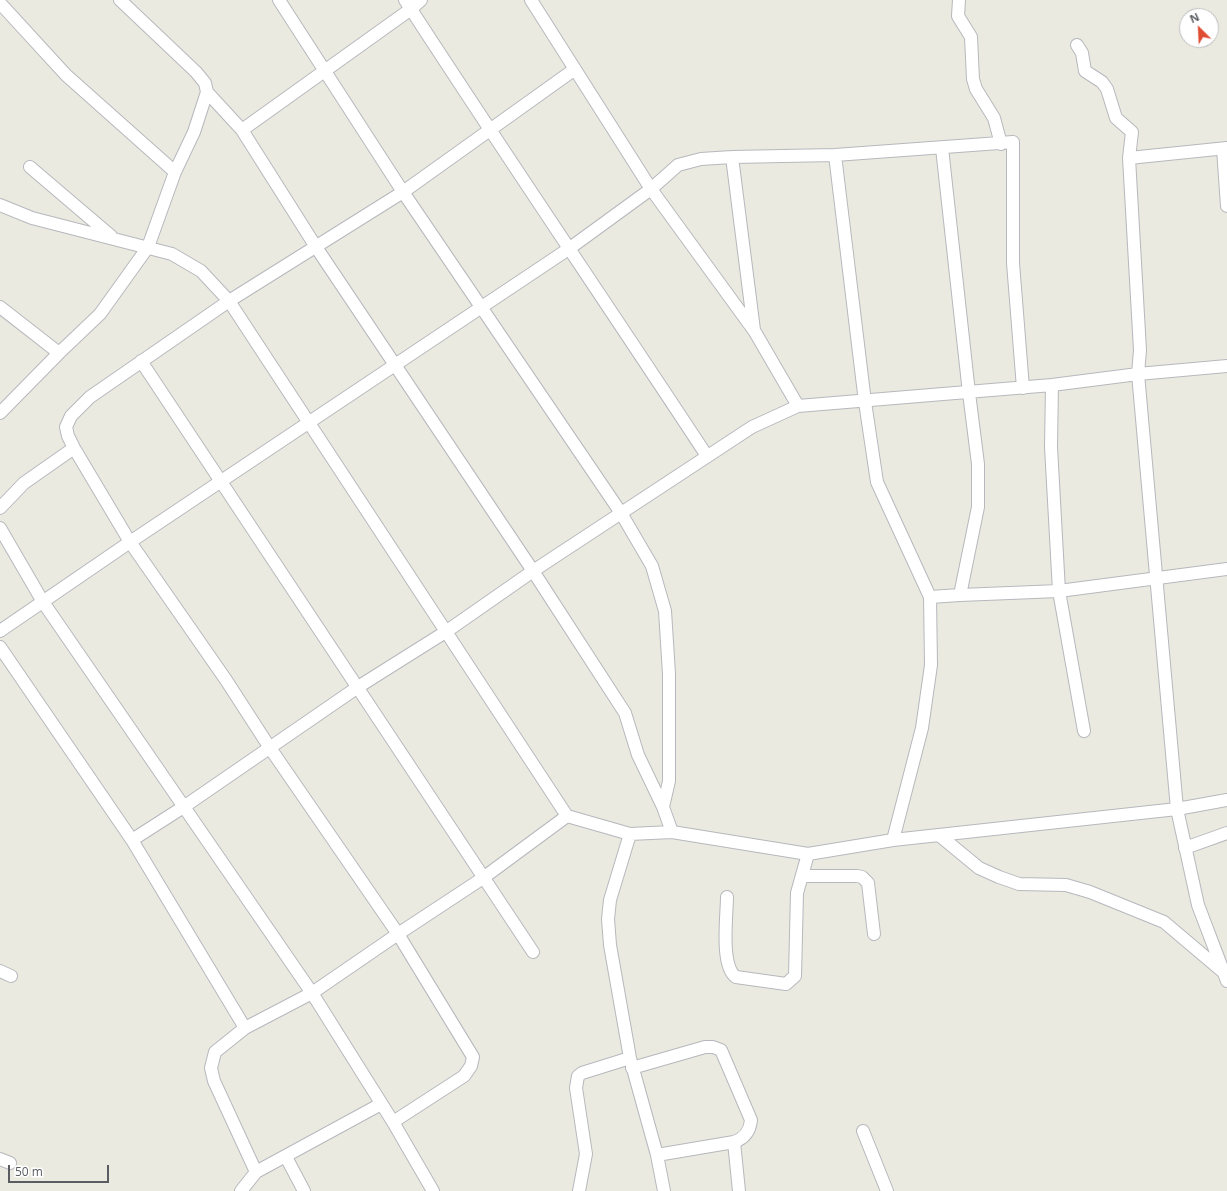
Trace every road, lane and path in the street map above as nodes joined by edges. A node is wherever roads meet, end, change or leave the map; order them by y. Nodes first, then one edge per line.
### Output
1 (120, 0) edge
2 (279, 0) edge
3 (421, 0) edge
4 (531, 0) edge
5 (959, 0) edge
6 (0, 3) edge
7 (408, 5) edge
8 (1077, 45) dead end
9 (575, 69) junction
10 (323, 70) junction
11 (207, 92) junction
12 (242, 130) junction
13 (489, 130) junction
14 (1000, 144) junction
15 (942, 148) junction
16 (1225, 149) edge
17 (835, 155) junction
18 (732, 157) junction
19 (1129, 158) junction
20 (30, 167) dead end
21 (175, 172) junction
22 (650, 189) junction
23 (403, 192) junction
24 (0, 205) edge
25 (1227, 206) edge
26 (113, 238) junction
27 (148, 247) junction
28 (316, 247) junction
29 (570, 248) junction
30 (229, 301) junction
31 (0, 307) edge
32 (482, 308) junction
33 (755, 332) junction
34 (59, 353) junction
35 (141, 361) junction
36 (395, 366) junction
37 (1227, 366) edge
38 (1138, 374) junction
39 (1052, 385) junction
40 (1023, 388) junction
41 (969, 392) junction
42 (865, 402) junction
43 (798, 406) junction
44 (0, 414) edge
45 (310, 423) junction
46 (74, 448) junction
47 (707, 456) junction
48 (220, 482) junction
49 (0, 508) edge
50 (621, 513) junction
51 (0, 528) edge
52 (130, 542) junction
53 (1227, 569) edge
54 (533, 571) junction
55 (1157, 578) junction
56 (1059, 591) junction
57 (960, 596) junction
58 (930, 597) junction
59 (43, 602) junction
60 (0, 631) edge
61 (447, 631) junction
62 (0, 648) edge
63 (358, 687) junction
64 (1084, 730) dead end
65 (270, 748) junction
66 (1227, 800) edge
67 (185, 806) junction
68 (663, 807) junction
69 (1177, 809) junction
70 (568, 816) junction
71 (672, 832) junction
72 (1227, 833) edge
73 (630, 834) junction
74 (939, 835) junction
75 (132, 840) junction
76 (893, 840) junction
77 (1185, 848) junction
78 (808, 854) junction
79 (802, 876) junction
80 (483, 878) junction
81 (727, 897) dead end
82 (398, 934) junction
83 (874, 934) dead end
84 (533, 952) dead end
85 (1225, 977) edge
86 (312, 993) junction
87 (245, 1028) junction
88 (631, 1063) junction
89 (381, 1104) junction
90 (393, 1122) junction
91 (863, 1130) dead end
92 (734, 1142) junction
93 (657, 1155) junction
94 (286, 1157) junction
95 (256, 1172) junction
96 (240, 1191) edge
97 (304, 1191) edge
98 (433, 1191) edge
99 (578, 1191) edge
100 (664, 1191) edge
101 (739, 1191) edge
102 (887, 1191) edge

1 - 11 street
2 - 10 street
3 - 7 street
4 - 9 street
5 - 14 street
6 - 21 street
7 - 10 street
7 - 13 street
8 - 19 street
9 - 13 street
9 - 22 street
10 - 12 street
10 - 23 street
11 - 12 street
11 - 21 street
12 - 28 street
13 - 23 street
13 - 29 street
14 - 15 street
14 - 40 street
15 - 17 street
15 - 41 street
16 - 19 street
16 - 25 street
17 - 18 street
17 - 42 street
18 - 22 street
18 - 33 street
19 - 38 street
20 - 26 street
21 - 27 street
22 - 29 street
22 - 33 street
23 - 28 street
23 - 32 street
24 - 26 street
26 - 27 street
27 - 30 street
27 - 34 street
28 - 30 street
28 - 36 street
29 - 32 street
29 - 47 street
30 - 35 street
30 - 45 street
31 - 34 street
32 - 36 street
32 - 50 street
33 - 43 street
34 - 44 street
35 - 46 street
35 - 48 street
36 - 45 street
36 - 54 street
37 - 38 street
38 - 39 street
38 - 55 street
39 - 40 street
39 - 56 street
40 - 41 street
41 - 42 street
41 - 57 street
42 - 43 street
42 - 58 street
43 - 47 street
45 - 48 street
45 - 61 street
46 - 49 street
46 - 52 street
47 - 50 street
48 - 52 street
48 - 63 street
50 - 54 street
50 - 68 street
51 - 59 street
52 - 59 street
52 - 65 street
53 - 55 street
54 - 61 street
54 - 68 street
55 - 56 street
55 - 69 street
56 - 57 street
56 - 64 street
57 - 58 street
58 - 76 street
59 - 60 street
59 - 67 street
61 - 63 street
61 - 70 street
62 - 75 street
63 - 65 street
63 - 80 street
65 - 67 street
65 - 82 street
66 - 69 street
67 - 75 street
67 - 86 street
68 - 71 street
69 - 74 street
69 - 77 street
70 - 73 street
70 - 80 street
71 - 73 street
71 - 78 street
72 - 77 street
73 - 88 street
74 - 76 street
74 - 85 street
75 - 87 street
76 - 78 street
77 - 85 street
78 - 79 street
79 - 81 street
79 - 83 street
80 - 82 street
80 - 84 street
82 - 86 street
82 - 90 street
86 - 87 street
86 - 89 street
87 - 95 street
88 - 92 street
88 - 93 street
88 - 99 street
89 - 90 street
89 - 94 street
90 - 98 street
91 - 102 street
92 - 93 street
92 - 101 street
93 - 100 street
94 - 95 street
94 - 97 street
95 - 96 street

